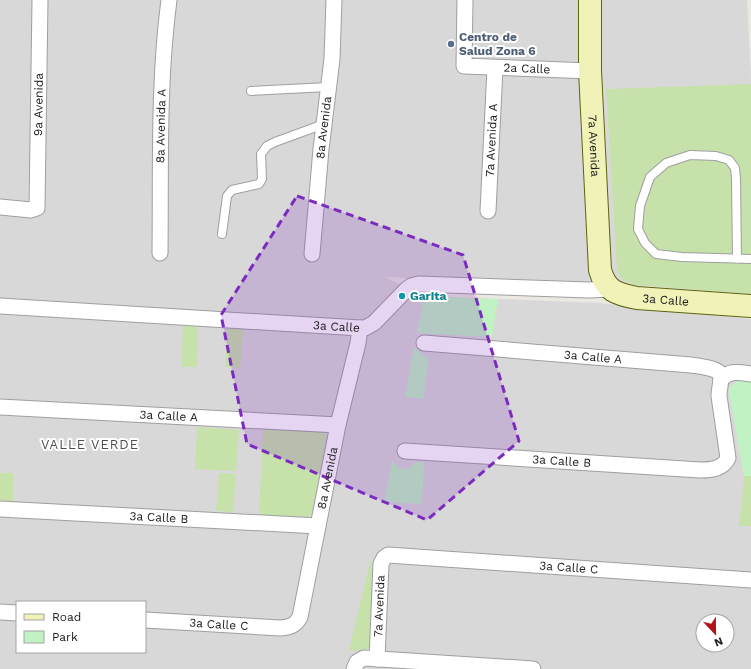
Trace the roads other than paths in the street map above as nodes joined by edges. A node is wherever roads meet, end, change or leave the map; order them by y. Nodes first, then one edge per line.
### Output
1 (40, 0) edge
2 (169, 0) edge
3 (334, 0) edge
4 (465, 0) edge
5 (590, 0) edge
6 (495, 68) junction
7 (590, 71) junction
8 (328, 87) junction
9 (250, 91) dead end
10 (324, 124) junction
11 (0, 207) edge
12 (488, 211) dead end
13 (222, 234) dead end
14 (160, 253) dead end
15 (312, 254) dead end
16 (737, 259) junction
17 (751, 259) edge
18 (610, 289) junction
19 (0, 306) edge
20 (751, 306) edge
21 (360, 328) junction
22 (424, 343) dead end
23 (751, 374) edge
24 (721, 380) junction
25 (0, 407) edge
26 (338, 424) junction
27 (405, 451) dead end
28 (0, 509) edge
29 (318, 526) junction
30 (387, 556) joint
31 (751, 580) edge
32 (0, 612) edge
33 (16, 613) edge
34 (146, 620) edge
35 (292, 626) joint
36 (377, 659) junction
37 (355, 665) edge
38 (533, 669) edge

1 - 11 street, 9a Avenida
2 - 14 street, 8a Avenida A
3 - 8 street, 8a Avenida
4 - 6 street, 2a Calle
5 - 7 main road, 7a Avenida
6 - 7 street, 2a Calle
6 - 12 street, 7a Avenida A
7 - 18 main road, 7a Avenida
8 - 9 lane
8 - 10 street, 8a Avenida
10 - 13 lane
10 - 15 street, 8a Avenida
16 - 16 lane
16 - 17 lane
18 - 20 main road, 3a Calle
18 - 21 street, 3a Calle
19 - 21 street, 3a Calle
21 - 26 street, 8a Avenida
22 - 24 street, 3a Calle A
23 - 24 street
24 - 27 street, 3a Calle B
25 - 26 street, 3a Calle A
26 - 29 street, 8a Avenida
28 - 29 street, 3a Calle B
29 - 35 street, 8a Avenida
30 - 31 street, 3a Calle C
30 - 36 street, 7a Avenida
32 - 33 street
34 - 35 street, 3a Calle C
36 - 37 street
36 - 38 street

